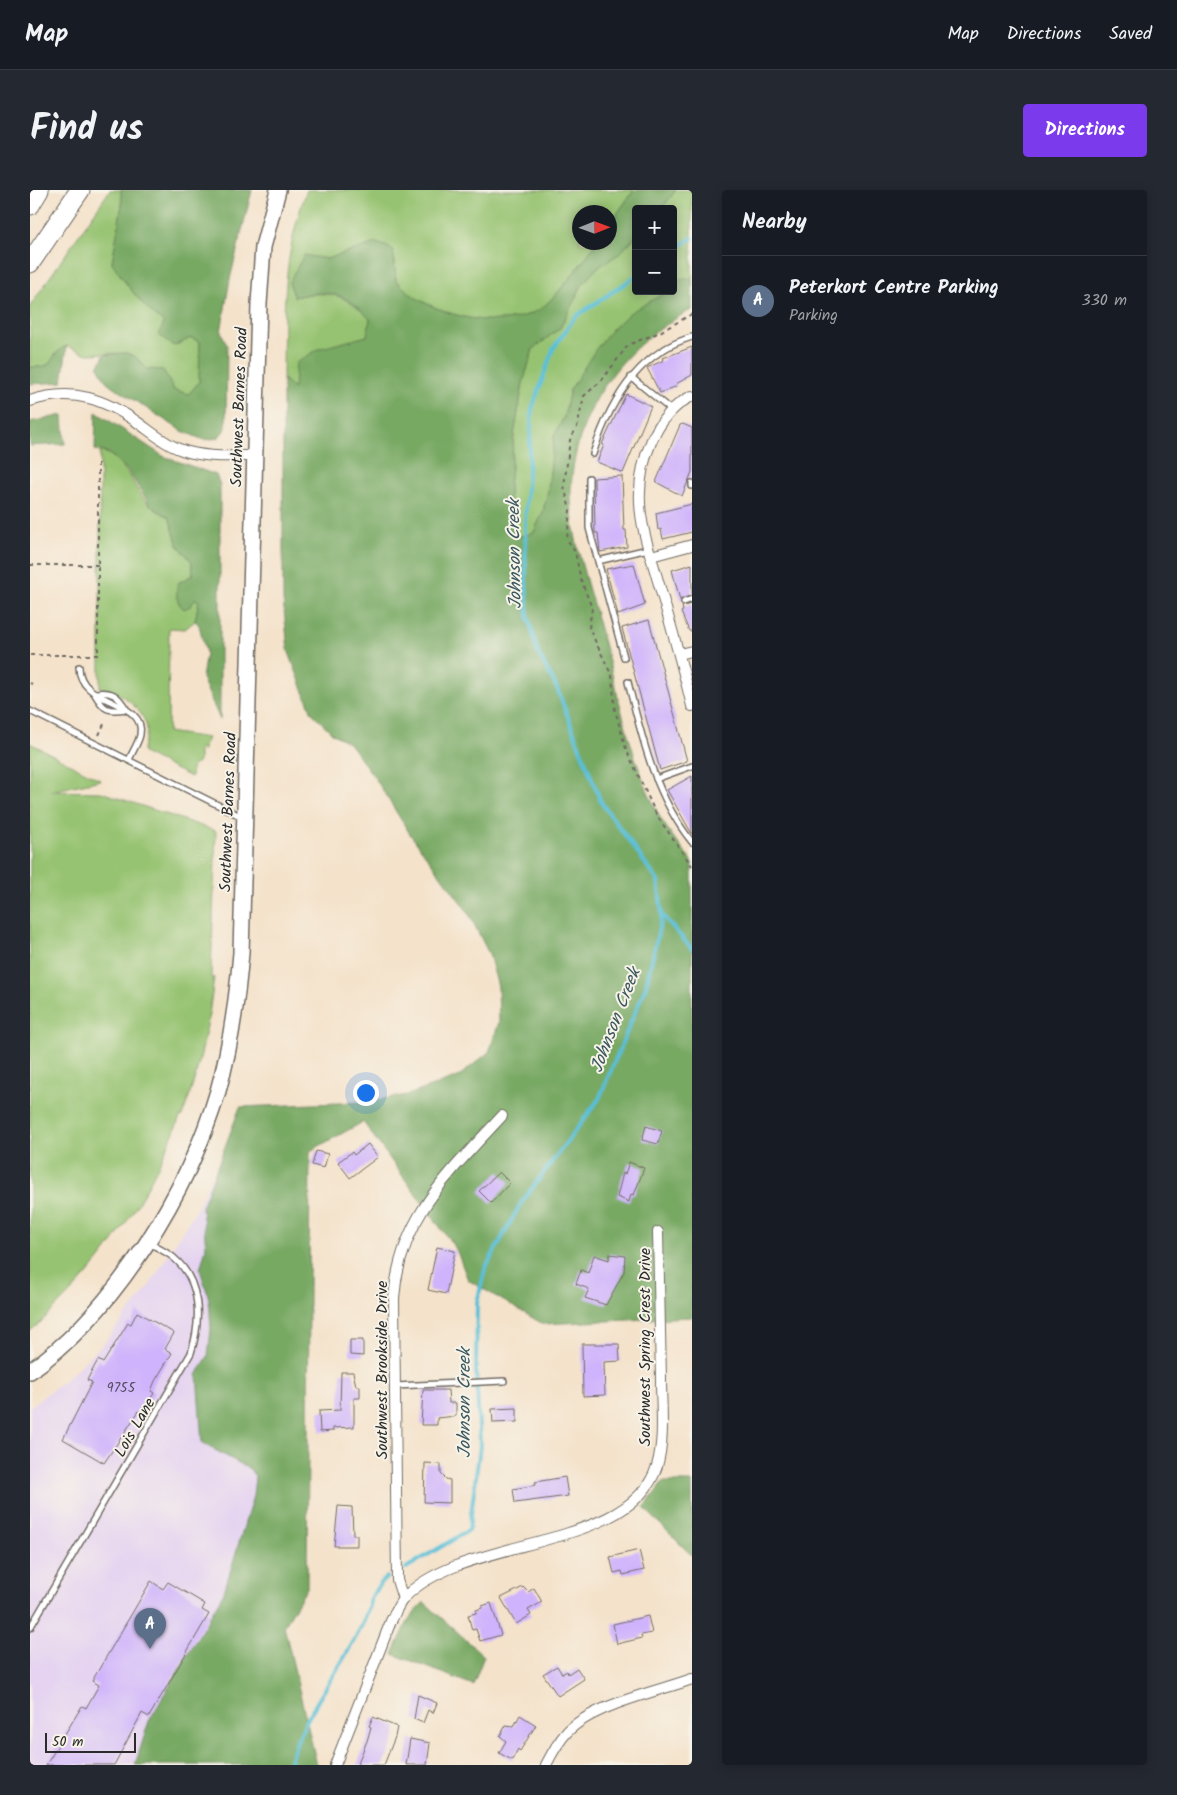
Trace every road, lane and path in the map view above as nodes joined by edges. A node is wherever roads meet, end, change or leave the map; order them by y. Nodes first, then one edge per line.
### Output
1 (39, 190) edge
2 (80, 190) edge
3 (278, 190) edge
4 (30, 204) edge
5 (30, 263) edge
6 (692, 314) edge
7 (692, 337) edge
8 (632, 377) junction
9 (692, 396) edge
10 (30, 401) edge
11 (670, 410) junction
12 (593, 454) dead end
13 (254, 456) junction
14 (98, 463) dead end
15 (589, 478) dead end
16 (692, 545) edge
17 (650, 552) junction
18 (598, 562) junction
19 (98, 565) junction
20 (30, 566) edge
21 (692, 600) edge
22 (684, 602) dead end
23 (692, 651) edge
24 (679, 654) junction
25 (30, 655) edge
26 (624, 657) dead end
27 (79, 667) dead end
28 (628, 682) dead end
29 (94, 693) junction
30 (692, 706) edge
31 (126, 709) junction
32 (30, 711) edge
33 (104, 724) dead end
34 (94, 744) junction
35 (129, 760) junction
36 (692, 766) edge
37 (656, 779) junction
38 (244, 818) junction
39 (692, 842) edge
40 (692, 866) edge
41 (502, 1116) dead end
42 (658, 1232) dead end
43 (147, 1242) junction
44 (32, 1368) edge
45 (504, 1381) dead end
46 (395, 1386) junction
47 (403, 1599) junction
48 (30, 1628) edge
49 (692, 1679) edge
50 (335, 1765) edge
51 (546, 1765) edge

1 - 4 highway
2 - 5 highway
3 - 13 main road, Southwest Barnes Road
6 - 40 path
7 - 8 lane
8 - 11 lane
8 - 12 lane
9 - 11 street
10 - 13 street
11 - 17 street
13 - 38 main road, Southwest Barnes Road
14 - 19 path
15 - 18 lane
16 - 17 street
17 - 18 lane
17 - 24 street
18 - 26 lane
19 - 20 path
19 - 25 path
21 - 22 lane
23 - 24 street
24 - 30 street
27 - 29 lane
28 - 37 lane
29 - 31 lane
29 - 31 lane
31 - 35 lane
32 - 34 lane
33 - 34 path
34 - 35 lane
35 - 38 lane
36 - 37 lane
37 - 39 lane
38 - 43 main road, Southwest Barnes Road
41 - 46 street, Southwest Brookside Drive
42 - 47 street, Southwest Spring Crest Drive
43 - 44 main road, Southwest Barnes Road
43 - 48 lane, Lois Lane
45 - 46 lane
46 - 47 street, Southwest Brookside Drive
47 - 50 street, Southwest Spring Crest Drive
49 - 51 street

